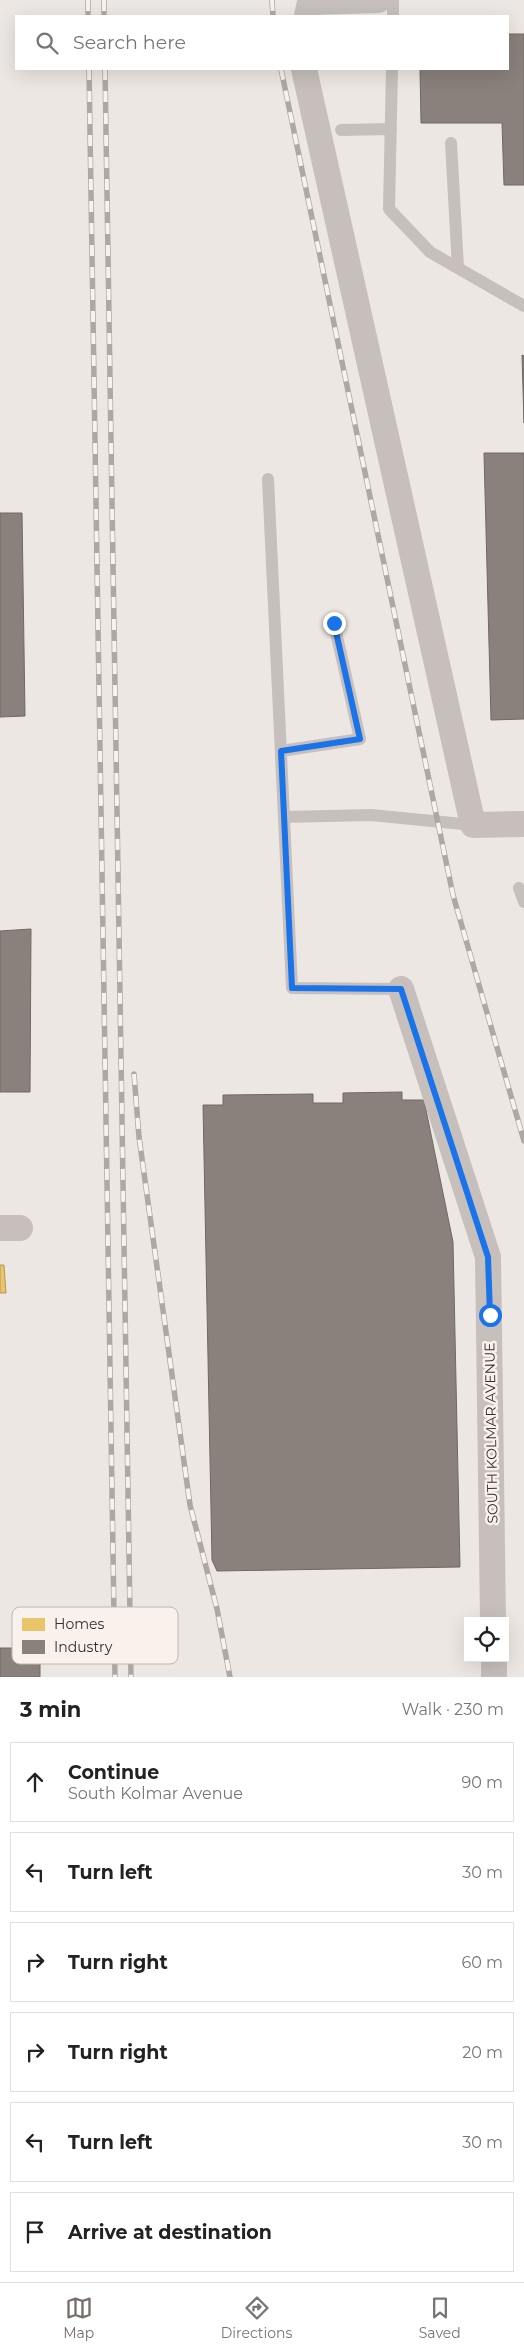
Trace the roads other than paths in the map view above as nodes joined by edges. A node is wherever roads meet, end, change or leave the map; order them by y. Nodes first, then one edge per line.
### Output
1 (378, 0) edge
2 (393, 0) edge
3 (308, 9) edge
4 (393, 15) edge
5 (304, 70) edge
6 (392, 70) edge
7 (391, 129) junction
8 (340, 130) dead end
9 (451, 143) dead end
10 (458, 268) junction
11 (524, 306) edge
12 (268, 479) dead end
13 (334, 623) dead end
14 (281, 751) junction
15 (284, 817) junction
16 (524, 824) edge
17 (473, 825) junction
18 (519, 888) dead end
19 (524, 902) edge
20 (401, 989) joint
21 (493, 1617) edge
22 (494, 1662) edge
23 (494, 1677) edge

1 - 3 street
2 - 4 lane
5 - 17 street
6 - 7 lane
7 - 8 lane
7 - 10 lane
9 - 10 lane
10 - 11 lane
12 - 14 lane
13 - 14 lane
14 - 15 lane
15 - 17 lane
15 - 20 lane
16 - 17 street
18 - 19 lane
20 - 21 street, SOUTH KOLMAR AVENUE
22 - 23 street

